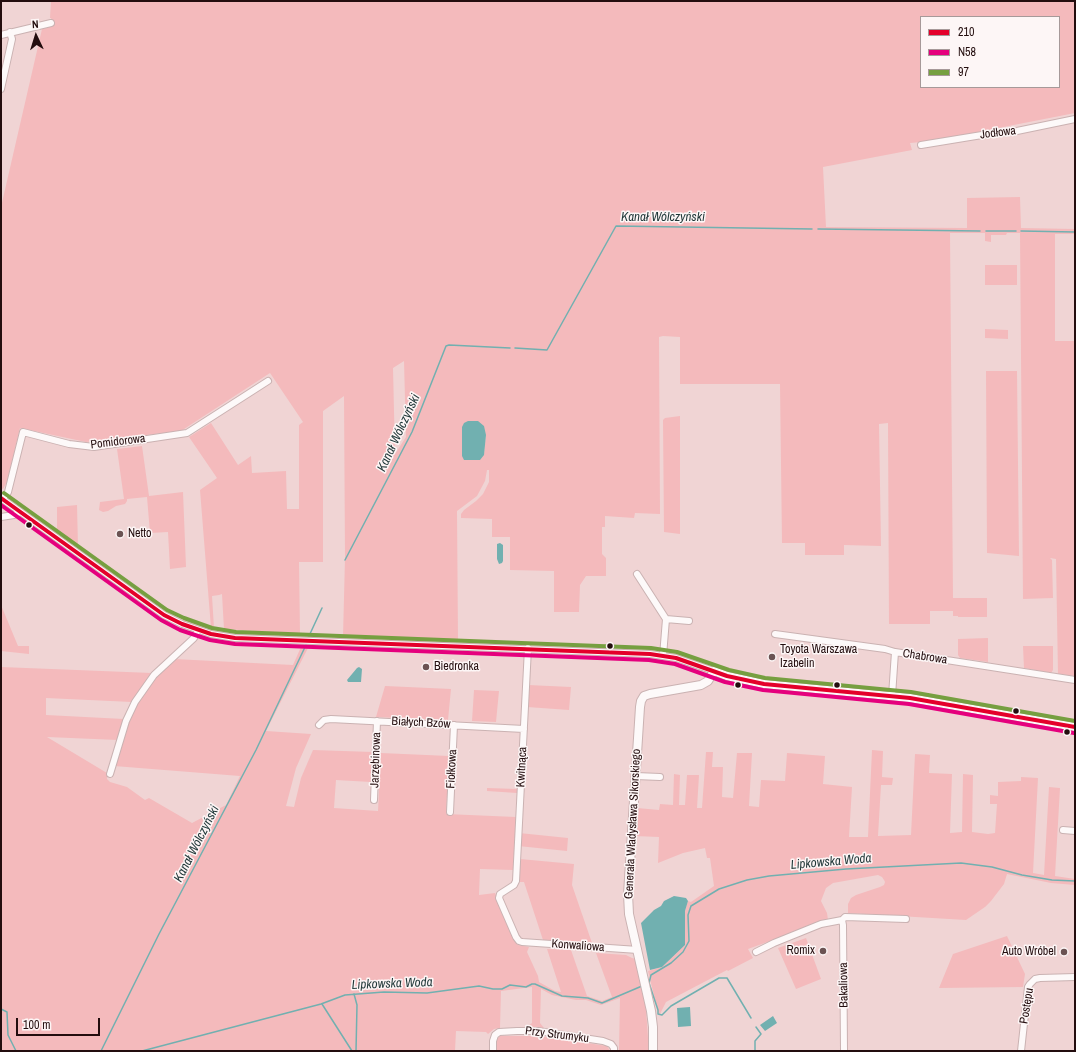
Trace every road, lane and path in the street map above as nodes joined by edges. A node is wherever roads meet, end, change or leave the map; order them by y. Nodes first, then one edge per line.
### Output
1 (51, 23) dead end
2 (10, 32) junction
3 (1, 34) edge
4 (1, 89) edge
5 (1075, 119) edge
6 (921, 145) dead end
7 (268, 381) dead end
8 (2, 498) edge
9 (20, 512) junction
10 (1, 517) edge
11 (637, 574) dead end
12 (666, 619) junction
13 (689, 621) dead end
14 (198, 630) junction
15 (775, 634) dead end
16 (528, 648) junction
17 (895, 652) junction
18 (663, 656) junction
19 (714, 671) junction
20 (1075, 680) edge
21 (892, 696) junction
22 (377, 721) junction
23 (319, 725) dead end
24 (454, 726) junction
25 (1075, 727) edge
26 (524, 729) junction
27 (110, 774) dead end
28 (636, 776) junction
29 (660, 777) dead end
30 (374, 800) dead end
31 (450, 812) dead end
32 (1063, 830) dead end
33 (1075, 831) edge
34 (906, 919) dead end
35 (842, 920) junction
36 (519, 941) joint
37 (638, 950) junction
38 (756, 952) dead end
39 (1075, 977) edge
40 (614, 1049) edge
41 (493, 1051) edge
42 (653, 1051) edge
43 (844, 1051) edge
44 (1021, 1051) edge

1 - 2 street
2 - 3 street
2 - 4 street
5 - 6 street, Jodłowa
7 - 8 street, Pomidorowa
8 - 9 street
9 - 10 street
9 - 14 street
11 - 12 street
12 - 13 street
12 - 18 street
14 - 16 street
14 - 27 street
15 - 17 street, Chabrowa
16 - 18 street
16 - 26 street, Kwitnąca
17 - 20 street, Chabrowa
17 - 21 street
18 - 19 street
19 - 21 main road
19 - 28 main road, Generała Władysława Sikorskiego
21 - 25 main road
22 - 23 street, Białych Bzów
22 - 24 street, Białych Bzów
22 - 30 street, Jarzębinowa
24 - 26 street, Białych Bzów
24 - 31 street, Fiołkowa
26 - 36 street, Kwitnąca
28 - 29 street
28 - 37 main road, Generała Władysława Sikorskiego
32 - 33 street
34 - 35 street
35 - 38 street
35 - 43 street, Bakaliowa
36 - 37 street, Konwaliowa
37 - 42 main road, Generała Władysława Sikorskiego
39 - 44 street, Postępu
40 - 41 street, Przy Strumyku

